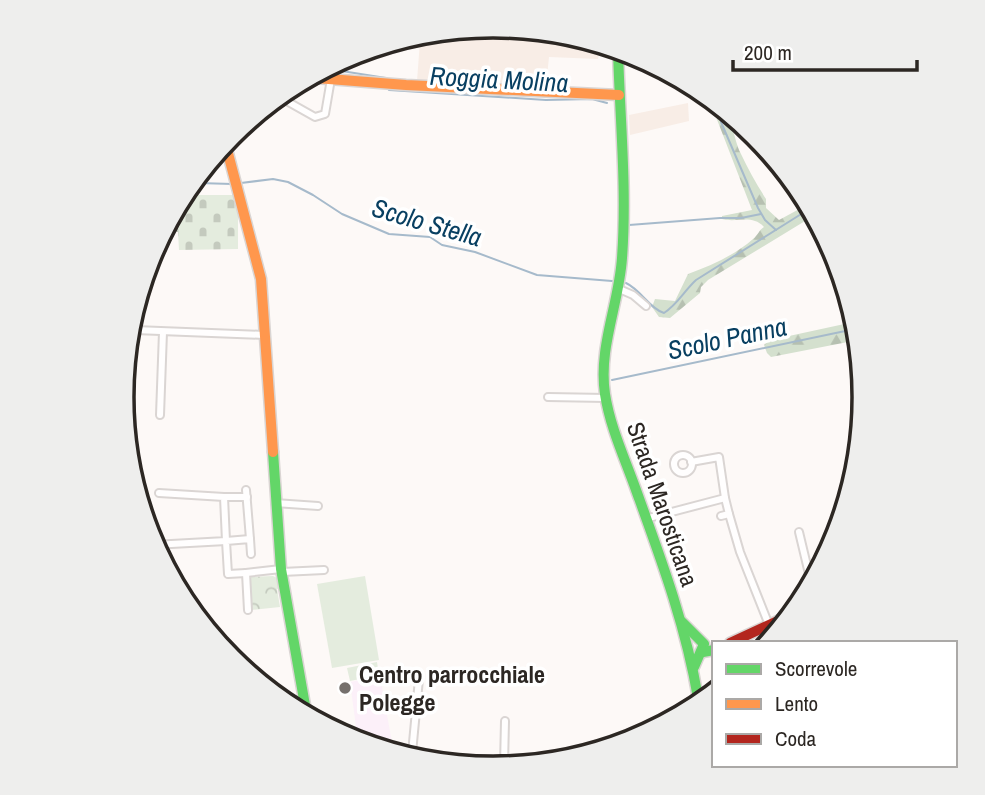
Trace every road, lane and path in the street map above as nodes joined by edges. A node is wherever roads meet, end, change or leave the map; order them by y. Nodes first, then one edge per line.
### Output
1 (618, 62) edge
2 (331, 78) joint
3 (619, 95) junction
4 (289, 102) edge
5 (228, 155) edge
6 (617, 288) junction
7 (646, 306) dead end
8 (140, 330) edge
9 (163, 332) junction
10 (264, 335) junction
11 (548, 397) dead end
12 (606, 398) junction
13 (160, 415) dead end
14 (691, 462) dead end
15 (159, 493) dead end
16 (224, 497) junction
17 (725, 498) junction
18 (275, 503) junction
19 (318, 506) dead end
20 (664, 514) junction
21 (729, 514) junction
22 (721, 516) dead end
23 (645, 519) junction
24 (669, 530) dead end
25 (799, 532) dead end
26 (250, 539) junction
27 (226, 541) junction
28 (165, 544) edge
29 (251, 554) dead end
30 (808, 568) edge
31 (324, 570) dead end
32 (281, 571) junction
33 (246, 573) junction
34 (248, 610) dead end
35 (682, 622) junction
36 (769, 625) joint
37 (704, 640) edge
38 (734, 641) edge
39 (698, 651) edge
40 (419, 679) dead end
41 (697, 692) edge
42 (305, 703) edge
43 (505, 721) dead end
44 (413, 747) edge
45 (507, 756) edge

1 - 3 main road, Strada Marosticana
2 - 3 main road
2 - 4 street
3 - 6 main road, Strada Marosticana
5 - 10 main road
6 - 7 street
6 - 12 main road, Strada Marosticana
8 - 9 street
9 - 10 street
9 - 13 street
10 - 18 main road
11 - 12 street, Strada Marosticana
12 - 23 main road, Strada Marosticana
14 - 17 street
15 - 16 street
16 - 26 street
16 - 27 street
17 - 20 street
17 - 21 street
18 - 19 street
18 - 32 main road
20 - 23 street
20 - 24 street
21 - 22 street
21 - 36 street
23 - 35 main road, Strada Marosticana
25 - 30 street
26 - 27 street
26 - 29 street
27 - 28 street
27 - 33 street
31 - 32 street
32 - 33 street
32 - 42 main road
33 - 34 street
35 - 37 main road, Strada Marosticana
35 - 39 main road, Strada Marosticana
36 - 38 main road
37 - 39 main road, Strada Marosticana
37 - 39 main road
39 - 41 main road, Strada Marosticana
40 - 44 street
43 - 45 street

